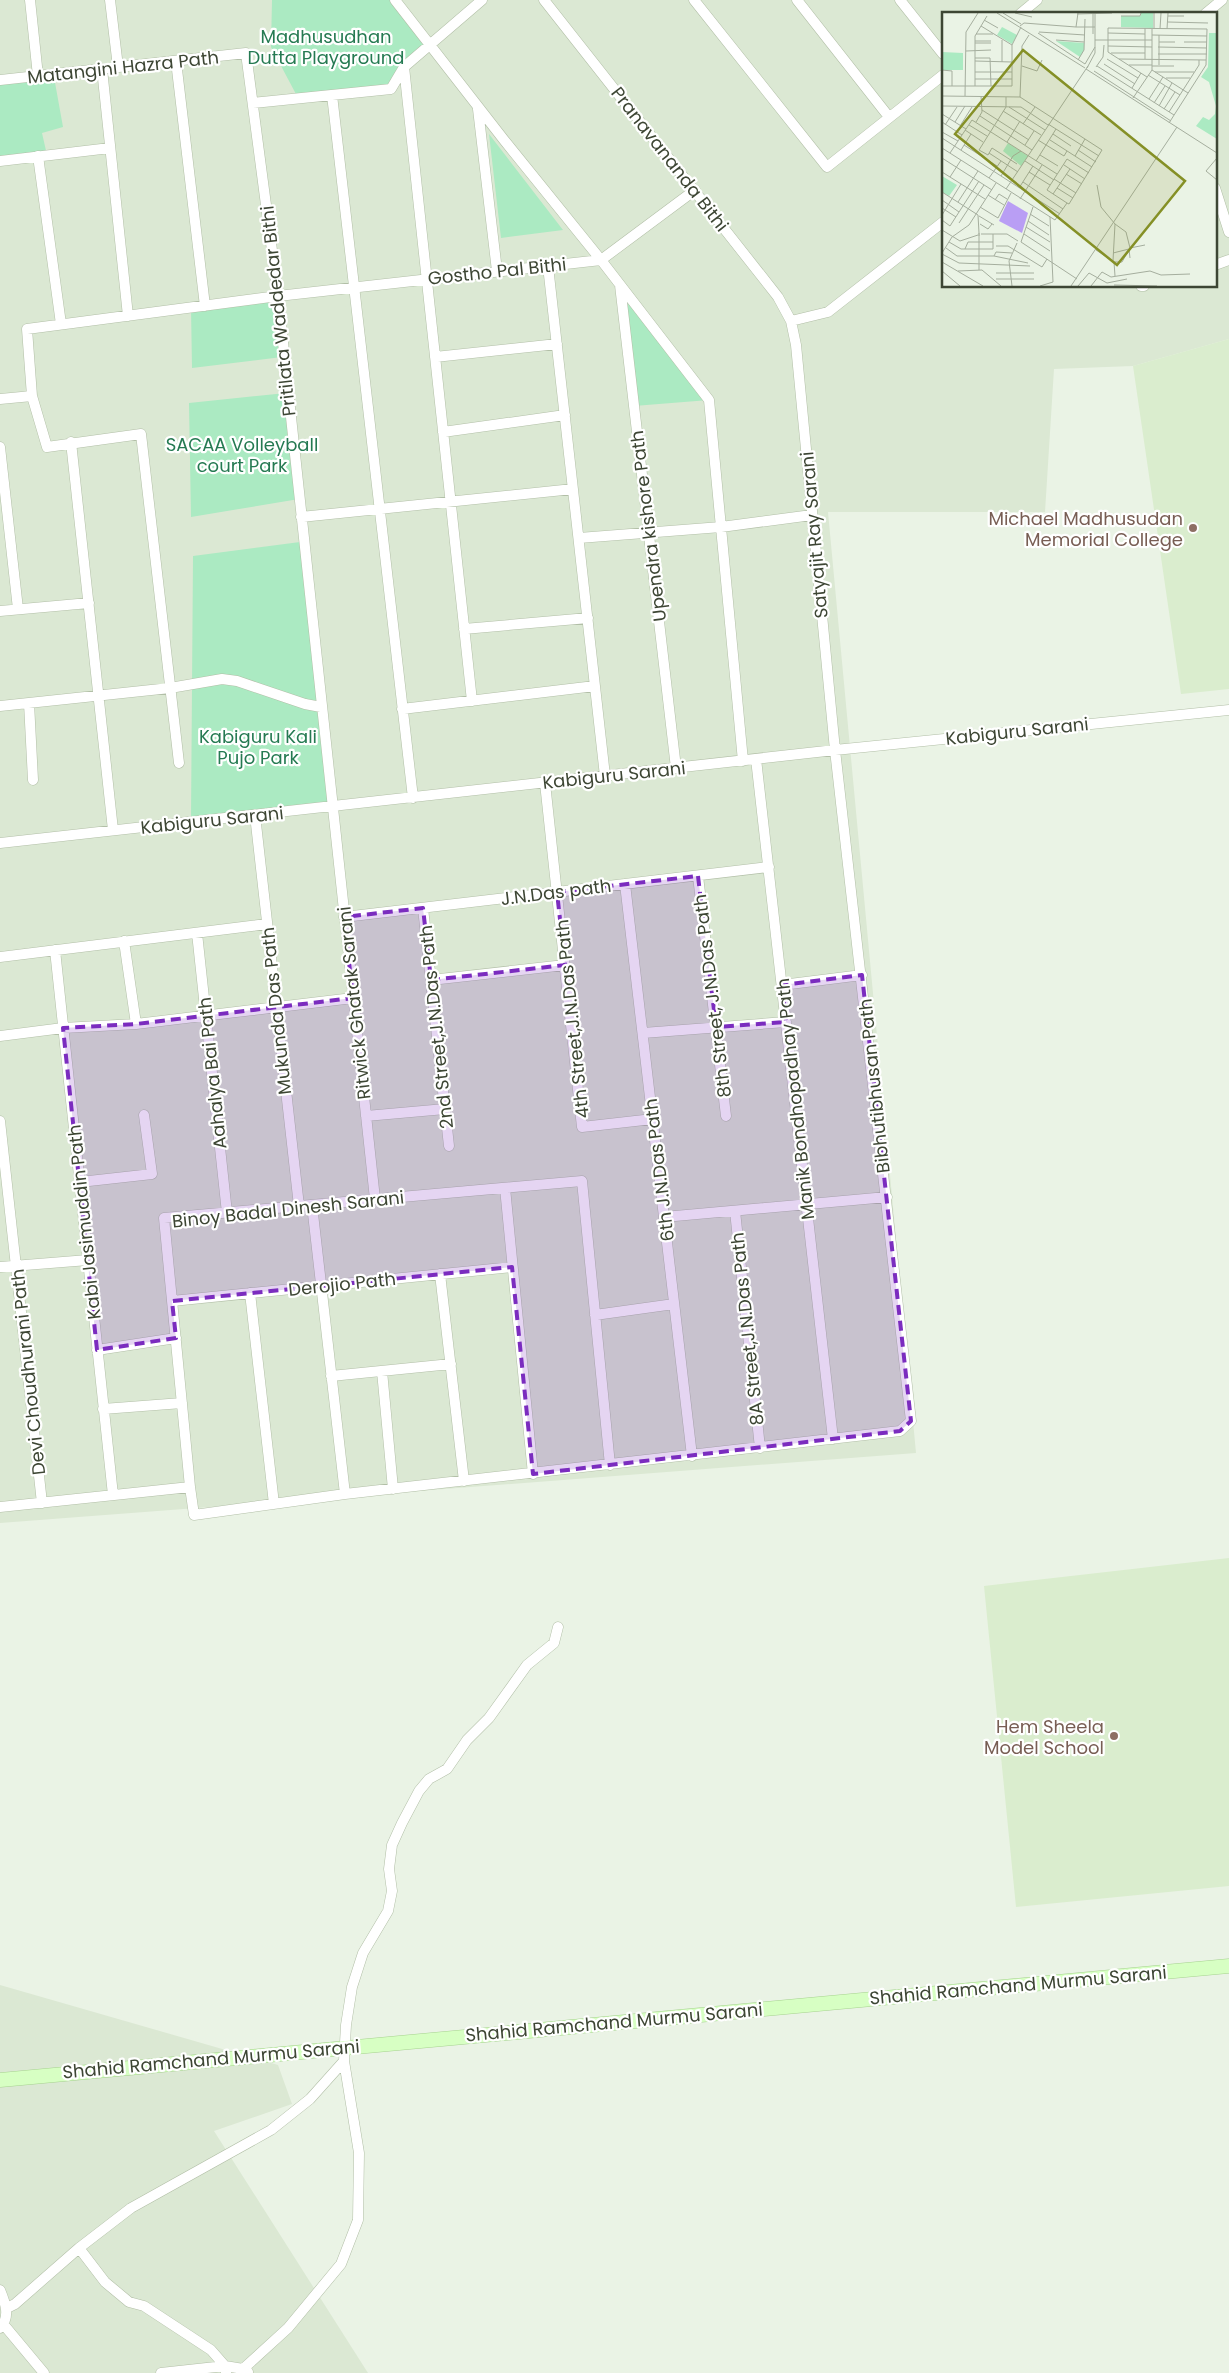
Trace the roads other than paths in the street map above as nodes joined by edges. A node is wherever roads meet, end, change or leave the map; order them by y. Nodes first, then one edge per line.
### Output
1 (30, 0) edge
2 (110, 0) edge
3 (395, 0) edge
4 (482, 0) edge
5 (544, 0) edge
6 (694, 0) edge
7 (797, 0) edge
8 (900, 0) edge
9 (1037, 0) edge
10 (1222, 0) edge
11 (1022, 12) edge
12 (1207, 12) edge
13 (429, 44) junction
14 (246, 53) joint
15 (942, 53) edge
16 (176, 61) junction
17 (118, 67) junction
18 (404, 68) junction
19 (102, 69) junction
20 (38, 76) junction
21 (942, 76) edge
22 (0, 80) edge
23 (332, 96) junction
24 (253, 103) junction
25 (478, 107) junction
26 (889, 117) junction
27 (110, 148) junction
28 (38, 156) junction
29 (0, 160) edge
30 (694, 190) junction
31 (1216, 191) edge
32 (942, 223) edge
33 (1229, 232) edge
34 (601, 260) junction
35 (1229, 260) edge
36 (1216, 265) edge
37 (548, 266) junction
38 (497, 272) junction
39 (426, 279) junction
40 (620, 285) junction
41 (354, 288) junction
42 (278, 296) junction
43 (205, 306) junction
44 (128, 316) junction
45 (791, 321) junction
46 (60, 324) junction
47 (557, 344) junction
48 (435, 357) junction
49 (32, 396) junction
50 (0, 399) edge
51 (565, 415) junction
52 (443, 432) junction
53 (71, 442) junction
54 (0, 447) edge
55 (573, 489) junction
56 (450, 501) junction
57 (380, 509) junction
58 (812, 515) junction
59 (301, 516) junction
60 (721, 527) junction
61 (648, 532) junction
62 (579, 538) junction
63 (89, 603) junction
64 (18, 609) junction
65 (0, 611) edge
66 (588, 618) junction
67 (464, 629) junction
68 (595, 686) junction
69 (170, 688) junction
70 (99, 695) junction
71 (472, 701) junction
72 (29, 703) junction
73 (0, 706) edge
74 (321, 707) junction
75 (402, 709) junction
76 (1229, 710) edge
77 (835, 750) junction
78 (756, 759) junction
79 (743, 761) junction
80 (179, 763) dead end
81 (676, 768) junction
82 (605, 776) junction
83 (33, 780) dead end
84 (545, 783) junction
85 (413, 798) junction
86 (332, 807) junction
87 (255, 815) junction
88 (114, 830) junction
89 (0, 843) edge
90 (769, 868) junction
91 (698, 876) junction
92 (625, 884) junction
93 (557, 892) junction
94 (423, 908) junction
95 (344, 917) junction
96 (267, 924) junction
97 (197, 932) junction
98 (124, 942) junction
99 (55, 950) junction
100 (0, 956) edge
101 (565, 965) junction
102 (862, 975) junction
103 (431, 980) junction
104 (782, 985) junction
105 (353, 998) junction
106 (276, 1008) junction
107 (206, 1016) junction
108 (786, 1022) junction
109 (136, 1024) junction
110 (716, 1027) junction
111 (63, 1028) junction
112 (643, 1033) junction
113 (0, 1036) edge
114 (445, 1109) junction
115 (144, 1115) dead end
116 (366, 1116) junction
117 (726, 1116) dead end
118 (653, 1119) junction
119 (0, 1121) edge
120 (449, 1146) dead end
121 (80, 1182) junction
122 (505, 1188) junction
123 (887, 1197) junction
124 (375, 1199) junction
125 (312, 1205) junction
126 (806, 1205) junction
127 (299, 1206) junction
128 (735, 1211) junction
129 (227, 1213) junction
130 (664, 1217) junction
131 (88, 1260) junction
132 (16, 1265) junction
133 (0, 1267) edge
134 (512, 1267) junction
135 (440, 1274) junction
136 (321, 1286) junction
137 (250, 1293) junction
138 (172, 1301) junction
139 (674, 1304) junction
140 (595, 1315) junction
141 (176, 1338) junction
142 (97, 1350) junction
143 (451, 1364) junction
144 (382, 1371) junction
145 (332, 1376) junction
146 (182, 1403) junction
147 (104, 1409) junction
148 (833, 1439) junction
149 (760, 1448) junction
150 (692, 1456) junction
151 (610, 1465) junction
152 (533, 1474) junction
153 (464, 1481) junction
154 (190, 1487) junction
155 (393, 1489) junction
156 (345, 1494) junction
157 (112, 1495) junction
158 (42, 1503) junction
159 (274, 1504) junction
160 (0, 1507) edge
161 (558, 1627) dead end
162 (1229, 1966) edge
163 (346, 2046) junction
164 (344, 2061) junction
165 (0, 2080) edge
166 (79, 2248) junction
167 (0, 2290) edge
168 (7, 2308) junction
169 (2, 2327) edge
170 (226, 2370) edge
171 (246, 2371) edge
172 (44, 2373) edge
173 (161, 2373) edge

1 - 20 street
2 - 17 street
3 - 13 street
4 - 13 street
5 - 30 street, Pranavananda Bithi
6 - 26 street
7 - 26 street
8 - 15 street
9 - 11 street
10 - 12 street
13 - 18 street
13 - 25 street
14 - 16 street, Matangini Hazra Path
14 - 24 street, Pritilata Waddedar Bithi
16 - 17 street, Matangini Hazra Path
16 - 43 street
17 - 19 street, Matangini Hazra Path
18 - 23 street
18 - 39 street
19 - 20 street, Matangini Hazra Path
19 - 27 street
20 - 22 street, Matangini Hazra Path
21 - 26 street
23 - 24 street
23 - 41 street
24 - 42 street, Pritilata Waddedar Bithi
25 - 34 street
25 - 38 street
27 - 28 street
27 - 44 street
28 - 29 street
28 - 46 street
30 - 34 street
30 - 45 street, Pranavananda Bithi
31 - 33 street
32 - 45 street
34 - 37 street, Gostho Pal Bithi
34 - 40 street
35 - 36 street
37 - 38 street, Gostho Pal Bithi
37 - 47 street
38 - 39 street, Gostho Pal Bithi
39 - 41 street, Gostho Pal Bithi
39 - 48 street
40 - 60 street
40 - 61 street, Upendra kishore Path
41 - 42 street, Gostho Pal Bithi
41 - 57 street
42 - 43 street, Gostho Pal Bithi
42 - 59 street, Pritilata Waddedar Bithi
43 - 44 street, Gostho Pal Bithi
44 - 46 street, Gostho Pal Bithi
45 - 58 street, Satyajit Ray Sarani
46 - 49 street, Gostho Pal Bithi
47 - 48 street
47 - 51 street
48 - 52 street
49 - 50 street
49 - 53 street
51 - 52 street
51 - 55 street
52 - 56 street
53 - 63 street
53 - 69 street
54 - 64 street
55 - 56 street
55 - 62 street
56 - 57 street
56 - 67 street
57 - 59 street
57 - 75 street
58 - 60 street
58 - 77 street, Satyajit Ray Sarani
59 - 74 street, Pritilata Waddedar Bithi
60 - 61 street
60 - 79 street
61 - 62 street
61 - 81 street, Upendra kishore Path
62 - 66 street
63 - 64 street
63 - 70 street
64 - 65 street
66 - 67 street
66 - 68 street
67 - 71 street
68 - 71 street
68 - 82 street
69 - 70 street
69 - 74 street
69 - 80 street
70 - 72 street
70 - 88 street
71 - 75 street
72 - 73 street
72 - 83 street
74 - 86 street, Pritilata Waddedar Bithi
75 - 85 street
76 - 77 street, Kabiguru Sarani
77 - 78 street, Kabiguru Sarani
77 - 102 street, Bibhutibhusan Path
78 - 79 street, Kabiguru Sarani
78 - 90 street, Manik Bondhopadhay Path
79 - 81 street, Kabiguru Sarani
81 - 82 street, Kabiguru Sarani
82 - 84 street, Kabiguru Sarani
84 - 85 street, Kabiguru Sarani
84 - 93 street, 4th Street,J.N.Das Path
85 - 86 street, Kabiguru Sarani
86 - 87 street, Kabiguru Sarani
86 - 95 street, Ritwick Ghatak Sarani
87 - 88 street, Kabiguru Sarani
87 - 96 street, Mukunda Das Path
88 - 89 street, Kabiguru Sarani
90 - 91 street, J.N.Das path
90 - 104 street, Manik Bondhopadhay Path
91 - 92 street, J.N.Das path
91 - 110 street, 8th Street, J.N.Das Path
92 - 93 street, J.N.Das path
92 - 112 street, 6th J.N.Das Path
93 - 94 street, J.N.Das path
93 - 101 street, 4th Street,J.N.Das Path
94 - 95 street, J.N.Das path
94 - 103 street, 2nd Street,J.N.Das Path
95 - 105 street, Ritwick Ghatak Sarani
96 - 97 street
96 - 106 street, Mukunda Das Path
97 - 98 street
97 - 107 street, Aahalya Bai Path
98 - 99 street
98 - 109 street
99 - 100 street
99 - 111 street, Kabi Jasimuddin Path
101 - 103 street
101 - 118 street, 4th Street,J.N.Das Path
102 - 104 street
102 - 123 street, Bibhutibhusan Path
103 - 114 street, 2nd Street,J.N.Das Path
104 - 108 street, Manik Bondhopadhay Path
105 - 106 street
105 - 116 street, Ritwick Ghatak Sarani
106 - 107 street
106 - 127 street, Mukunda Das Path
107 - 109 street
107 - 129 street, Aahalya Bai Path
108 - 110 street
108 - 126 street, Manik Bondhopadhay Path
109 - 111 street
110 - 112 street
110 - 117 street, 8th Street, J.N.Das Path
111 - 113 street
111 - 121 street, Kabi Jasimuddin Path
112 - 118 street, 6th J.N.Das Path
114 - 116 street
114 - 120 street, 2nd Street,J.N.Das Path
115 - 121 street
116 - 124 street, Ritwick Ghatak Sarani
118 - 130 street, 6th J.N.Das Path
119 - 132 street, Devi Choudhurani Path
121 - 131 street, Kabi Jasimuddin Path
122 - 124 street, Binoy Badal Dinesh Sarani
122 - 134 street
122 - 140 street, Binoy Badal Dinesh Sarani
123 - 126 street
123 - 148 street, Bibhutibhusan Path
124 - 125 street, Binoy Badal Dinesh Sarani
125 - 127 street, Binoy Badal Dinesh Sarani
125 - 136 street
126 - 128 street
126 - 148 street, Manik Bondhopadhay Path
127 - 129 street, Binoy Badal Dinesh Sarani
128 - 130 street
128 - 149 street, 8A Street,J.N.Das Path
129 - 138 street, Binoy Badal Dinesh Sarani
130 - 139 street, 6th J.N.Das Path
131 - 132 street
131 - 142 street, Kabi Jasimuddin Path
132 - 133 street
132 - 158 street, Devi Choudhurani Path
134 - 135 street, Derojio Path
134 - 152 street
135 - 136 street, Derojio Path
135 - 143 street
136 - 137 street, Derojio Path
136 - 145 street
137 - 138 street, Derojio Path
137 - 159 street
138 - 141 street, Binoy Badal Dinesh Sarani
139 - 140 street
139 - 150 street, 6th J.N.Das Path
140 - 151 street, Binoy Badal Dinesh Sarani
141 - 142 street
141 - 146 street, Binoy Badal Dinesh Sarani
142 - 147 street, Kabi Jasimuddin Path
143 - 144 street
143 - 153 street
144 - 145 street
144 - 155 street
145 - 156 street
146 - 147 street
146 - 154 street, Binoy Badal Dinesh Sarani
147 - 157 street, Kabi Jasimuddin Path
148 - 149 street
149 - 150 street
150 - 151 street
151 - 152 street
152 - 153 street
153 - 155 street
154 - 157 street
154 - 159 street, Binoy Badal Dinesh Sarani
155 - 156 street
156 - 159 street
157 - 158 street
158 - 160 street
161 - 163 street
162 - 163 street, Shahid Ramchand Murmu Sarani
163 - 164 street
163 - 165 street, Shahid Ramchand Murmu Sarani
164 - 166 street
164 - 171 street
166 - 168 street
166 - 170 street
167 - 168 street
168 - 169 street
169 - 172 street
170 - 171 street
170 - 173 street

